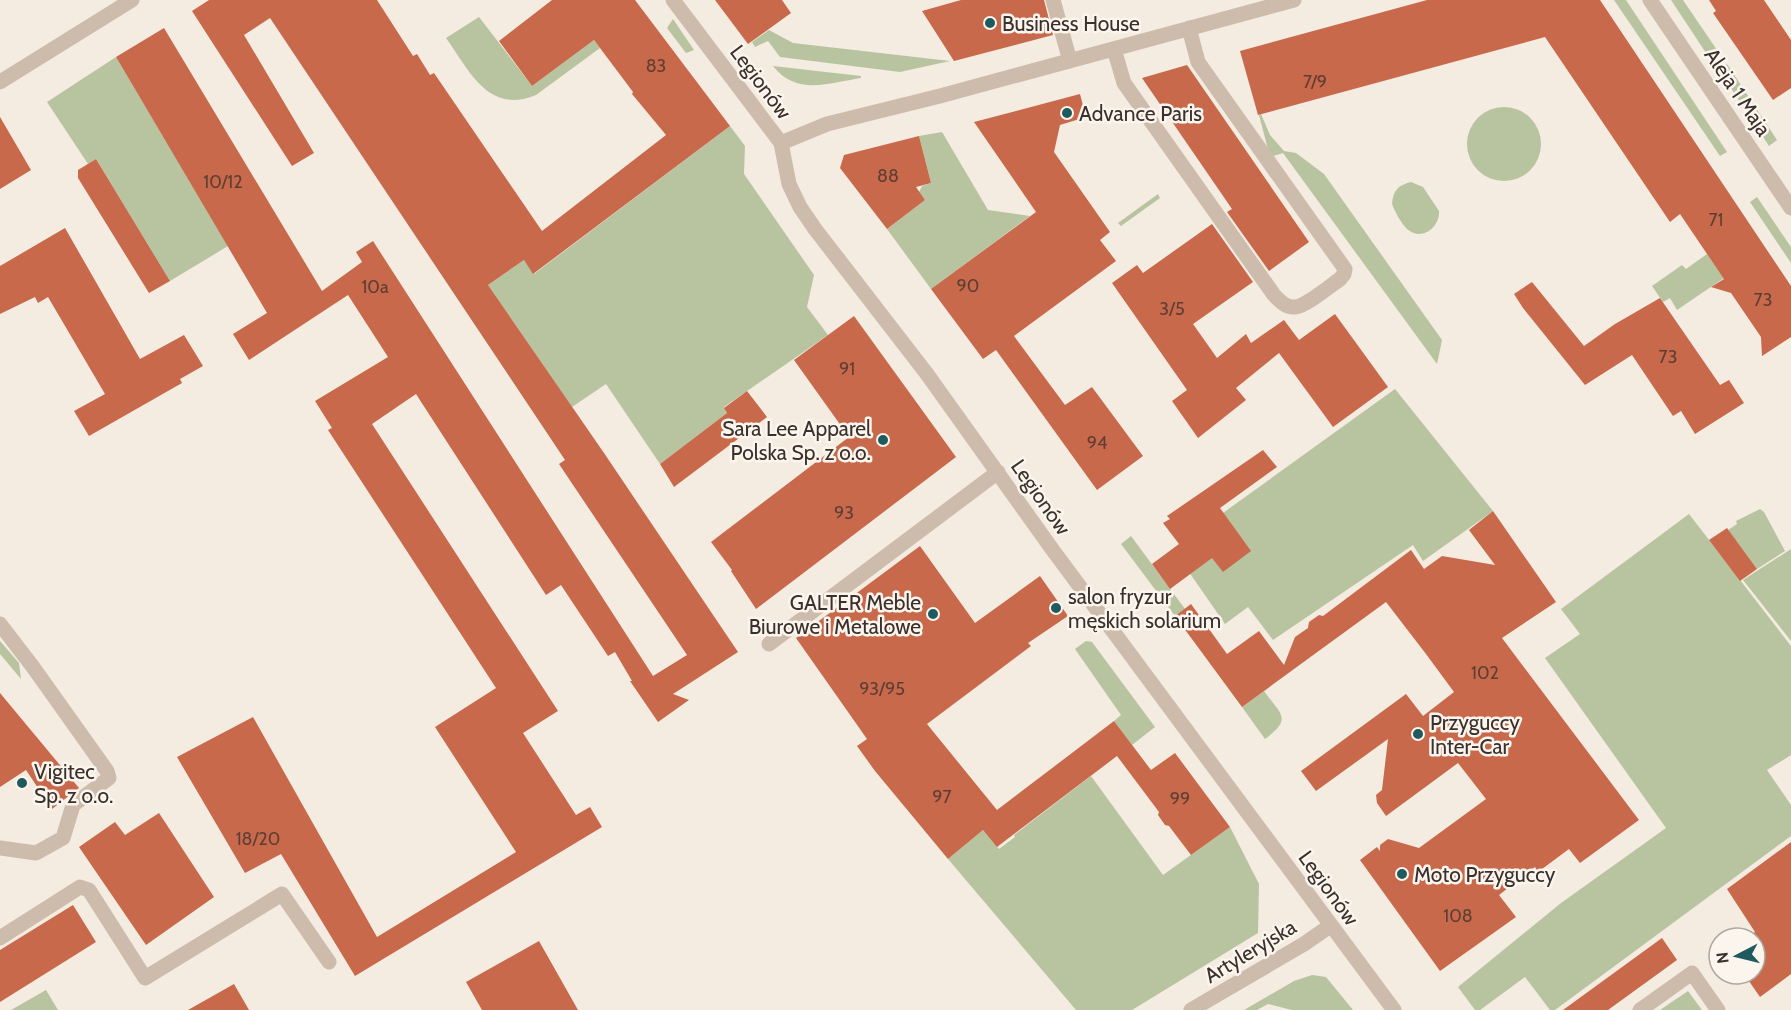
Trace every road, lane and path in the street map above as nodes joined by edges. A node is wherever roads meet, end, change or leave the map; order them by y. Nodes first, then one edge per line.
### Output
1 (132, 0) edge
2 (673, 0) edge
3 (1053, 0) edge
4 (1293, 0) edge
5 (1650, 0) edge
6 (1189, 28) junction
7 (1114, 49) junction
8 (1070, 61) junction
9 (0, 82) edge
10 (781, 143) junction
11 (1791, 208) edge
12 (998, 472) junction
13 (0, 624) edge
14 (769, 644) dead end
15 (0, 848) edge
16 (1330, 926) junction
17 (0, 938) edge
18 (329, 962) dead end
19 (1643, 1009) edge
20 (1191, 1010) edge
21 (1394, 1010) edge
22 (1719, 1010) edge

1 - 9 street
2 - 10 street, Legionów
3 - 8 street
4 - 6 street
5 - 11 street, Aleja 1 Maja
6 - 7 street
6 - 7 street
7 - 8 street
8 - 10 street
10 - 12 street, Legionów
12 - 14 street
12 - 16 street, Legionów
13 - 15 street
16 - 20 street, Artyleryjska
16 - 21 street, Legionów
17 - 18 street
19 - 22 street

